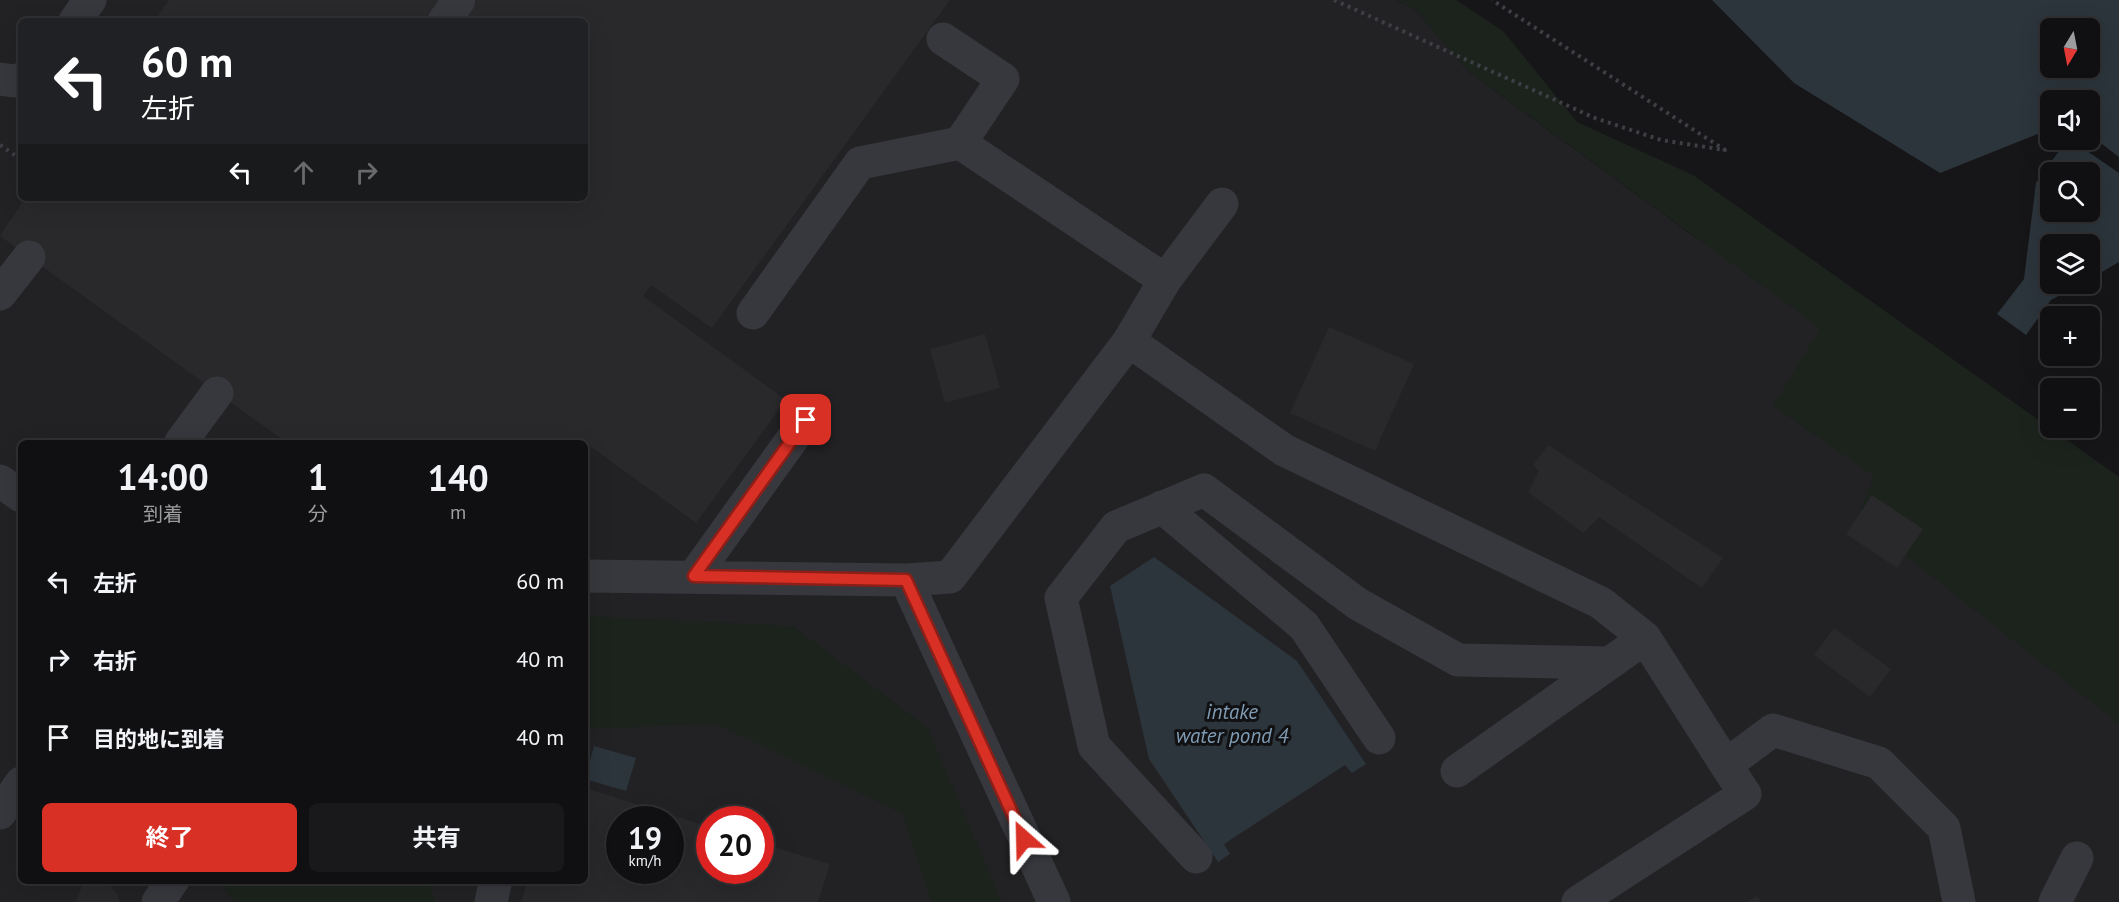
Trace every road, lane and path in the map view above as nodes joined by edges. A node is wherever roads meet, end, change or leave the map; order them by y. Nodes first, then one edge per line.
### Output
1 (90, 0) edge
2 (459, 0) edge
3 (1334, 0) edge
4 (1492, 0) edge
5 (77, 18) edge
6 (446, 18) edge
7 (943, 39) dead end
8 (960, 143) junction
9 (0, 145) edge
10 (18, 153) edge
11 (1222, 204) dead end
12 (29, 257) dead end
13 (1165, 280) junction
14 (0, 294) edge
15 (753, 313) dead end
16 (1129, 340) junction
17 (217, 393) dead end
18 (806, 420) dead end
19 (183, 440) edge
20 (0, 481) edge
21 (18, 494) edge
22 (1162, 507) junction
23 (588, 576) edge
24 (694, 576) junction
25 (906, 580) junction
26 (1645, 638) junction
27 (1610, 663) junction
28 (1379, 738) dead end
29 (1726, 765) junction
30 (1457, 771) dead end
31 (18, 787) edge
32 (0, 813) edge
33 (1196, 857) dead end
34 (2077, 858) dead end
35 (170, 884) edge
36 (495, 884) edge
37 (158, 902) edge
38 (491, 902) edge
39 (1054, 902) edge
40 (1578, 902) edge
41 (1959, 902) edge
42 (2055, 902) edge

1 - 5 lane
2 - 6 lane
3 - 4 path
7 - 8 lane
8 - 13 lane
8 - 15 lane
9 - 10 path
11 - 13 lane
12 - 14 lane
13 - 16 lane
16 - 25 lane
16 - 26 lane
17 - 19 lane
18 - 24 lane
20 - 21 lane
22 - 27 lane
22 - 28 lane
22 - 33 lane
23 - 24 lane
24 - 25 lane
25 - 39 lane
26 - 27 lane
26 - 29 lane
27 - 30 lane
29 - 40 lane
29 - 41 lane
31 - 32 lane
34 - 42 lane
35 - 37 lane
36 - 38 lane

